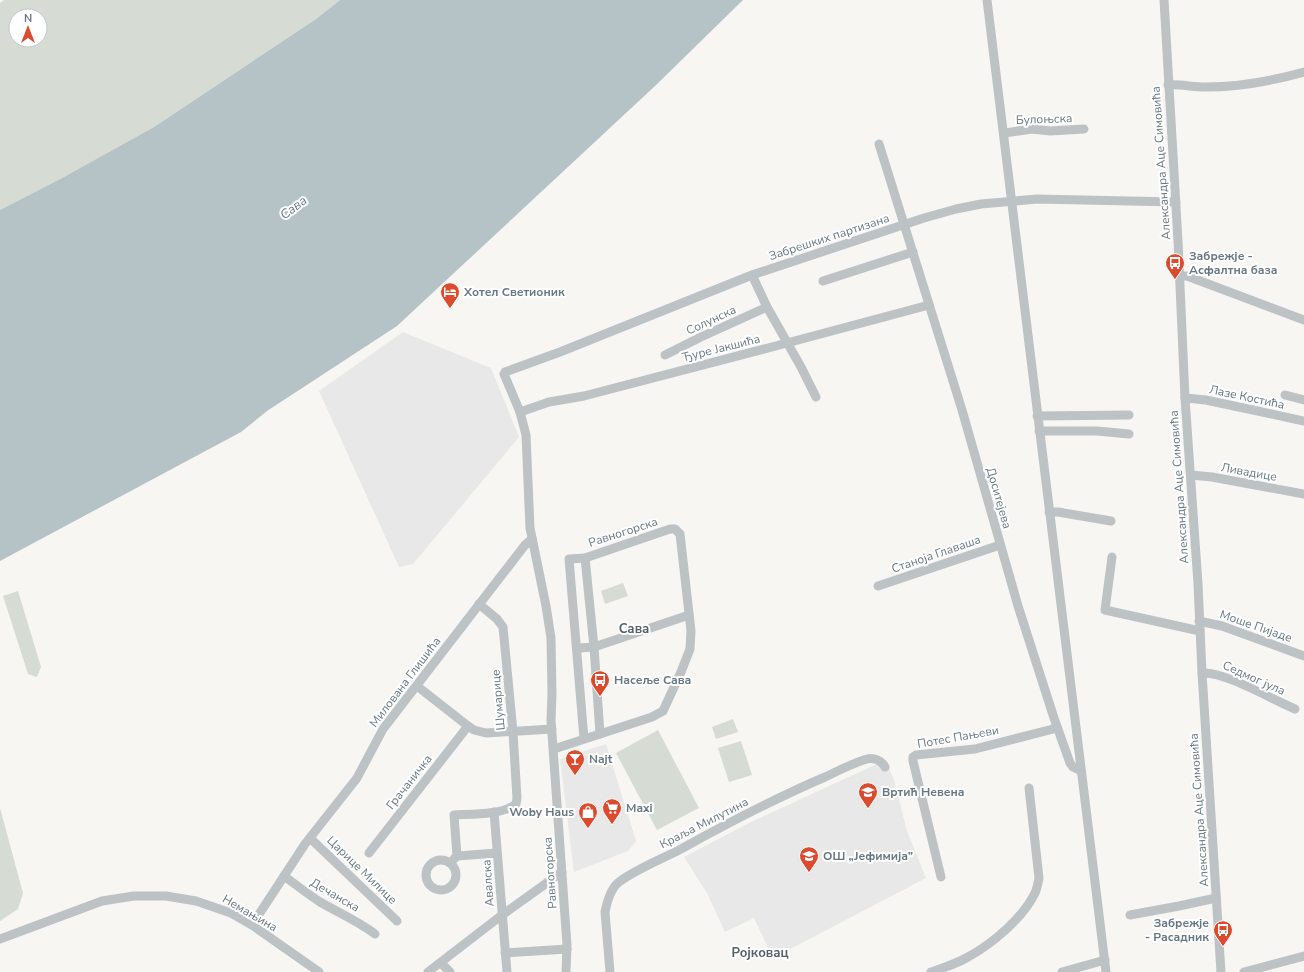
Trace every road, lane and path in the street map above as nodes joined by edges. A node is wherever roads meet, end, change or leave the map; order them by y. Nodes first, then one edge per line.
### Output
1 (988, 0) edge
2 (1164, 0) edge
3 (1304, 72) edge
4 (1168, 85) junction
5 (1084, 130) dead end
6 (1005, 133) junction
7 (879, 144) dead end
8 (1012, 201) junction
9 (1176, 202) junction
10 (904, 225) junction
11 (913, 252) junction
12 (752, 275) junction
13 (1180, 276) junction
14 (823, 281) dead end
15 (928, 305) junction
16 (767, 307) junction
17 (1304, 320) edge
18 (787, 343) junction
19 (665, 355) dead end
20 (505, 372) joint
21 (1285, 395) dead end
22 (816, 397) dead end
23 (1185, 398) junction
24 (1304, 400) edge
25 (520, 412) junction
26 (1129, 415) dead end
27 (1037, 416) junction
28 (1304, 421) edge
29 (1039, 431) junction
30 (1129, 434) dead end
31 (1190, 475) junction
32 (1304, 494) edge
33 (1049, 512) junction
34 (1111, 521) dead end
35 (532, 539) junction
36 (1000, 545) junction
37 (1112, 557) dead end
38 (585, 558) junction
39 (878, 586) dead end
40 (479, 604) junction
41 (689, 615) junction
42 (1199, 626) junction
43 (594, 646) junction
44 (578, 648) junction
45 (1304, 656) edge
46 (1202, 673) junction
47 (417, 686) junction
48 (1295, 709) dead end
49 (468, 726) junction
50 (1057, 728) junction
51 (552, 729) junction
52 (513, 732) junction
53 (600, 734) junction
54 (584, 739) junction
55 (554, 749) junction
56 (885, 767) dead end
57 (1081, 772) junction
58 (1029, 788) dead end
59 (494, 812) junction
60 (310, 838) junction
61 (369, 853) dead end
62 (497, 853) junction
63 (457, 856) junction
64 (451, 864) dead end
65 (562, 872) junction
66 (284, 876) junction
67 (941, 877) dead end
68 (1216, 898) junction
69 (502, 915) junction
70 (1130, 915) dead end
71 (397, 921) dead end
72 (252, 925) junction
73 (375, 934) dead end
74 (0, 939) edge
75 (567, 949) junction
76 (505, 953) junction
77 (1304, 956) edge
78 (1104, 960) junction
79 (440, 963) junction
80 (319, 972) edge
81 (428, 972) edge
82 (450, 972) edge
83 (507, 972) edge
84 (566, 972) edge
85 (610, 972) edge
86 (931, 972) edge
87 (1062, 972) edge
88 (1106, 972) edge
89 (1221, 972) edge
90 (1244, 972) edge

1 - 6 street
2 - 4 street, Александра Аце Симовића
3 - 4 street
4 - 9 street, Александра Аце Симовића
5 - 6 street, Булоњска
6 - 8 street
7 - 10 street, Доситејева
8 - 9 street, Забрешких партизана
8 - 10 street, Забрешких партизана
8 - 27 street
9 - 13 street, Александра Аце Симовића
10 - 11 street, Доситејева
10 - 12 street, Забрешких партизана
11 - 14 street
11 - 15 street, Доситејева
12 - 16 street
12 - 20 street, Забрешких партизана
13 - 17 street
13 - 23 street, Александра Аце Симовића
15 - 18 street, Ђуре Јакшића
15 - 36 street, Доситејева
16 - 18 street
16 - 19 street, Солунска
18 - 22 street
18 - 25 street, Ђуре Јакшића
20 - 25 street, Равногорска
21 - 24 street, Лазе Костића
23 - 28 street, Лазе Костића
23 - 31 street, Александра Аце Симовића
25 - 35 street, Равногорска
26 - 27 street
27 - 29 street
29 - 30 street
29 - 33 street
31 - 32 street, Ливадице
31 - 42 street, Александра Аце Симовића
33 - 34 street
33 - 57 street
35 - 40 street, Милована Глишића
35 - 51 street, Равногорска
36 - 39 street, Станоја Главаша
36 - 50 street, Доситејева
37 - 42 street, Моше Пијаде
38 - 41 street, Равногорска
38 - 43 street, Равногорска
38 - 44 street, Равногорска
40 - 47 street, Милована Глишића
40 - 52 street, Шумарице
41 - 43 street
41 - 53 street, Равногорска
42 - 45 street, Моше Пијаде
42 - 46 street, Александра Аце Симовића
43 - 44 street
43 - 53 street, Равногорска
44 - 54 street, Равногорска
46 - 48 street, Седмог јула
46 - 68 street, Александра Аце Симовића
47 - 49 street
47 - 60 street, Милована Глишића
49 - 52 street
49 - 61 street, Грачаничка
50 - 57 street, Доситејева
50 - 67 street, Потес Пањеви
51 - 52 street
51 - 55 street, Равногорска
52 - 59 street, Шумарице
53 - 54 street, Равногорска
54 - 55 street, Равногорска
55 - 65 street, Равногорска
56 - 85 street, Краља Милутина
57 - 78 street
58 - 86 street
59 - 62 street, Авалска
59 - 63 street
60 - 66 street, Милована Глишића
60 - 71 street, Царице Милице
62 - 63 street
62 - 69 street, Авалска
63 - 64 street
65 - 69 street
65 - 75 street, Равногорска
66 - 72 street, Милована Глишића
66 - 73 street, Дечанска
68 - 70 street
68 - 89 street, Александра Аце Симовића
69 - 76 street, Авалска
69 - 79 street
72 - 74 street, Немањина
72 - 80 street, Немањина
75 - 76 street
75 - 84 street, Равногорска
76 - 83 street, Авалска
77 - 90 street
78 - 87 street
78 - 88 street
79 - 81 street
79 - 82 street

